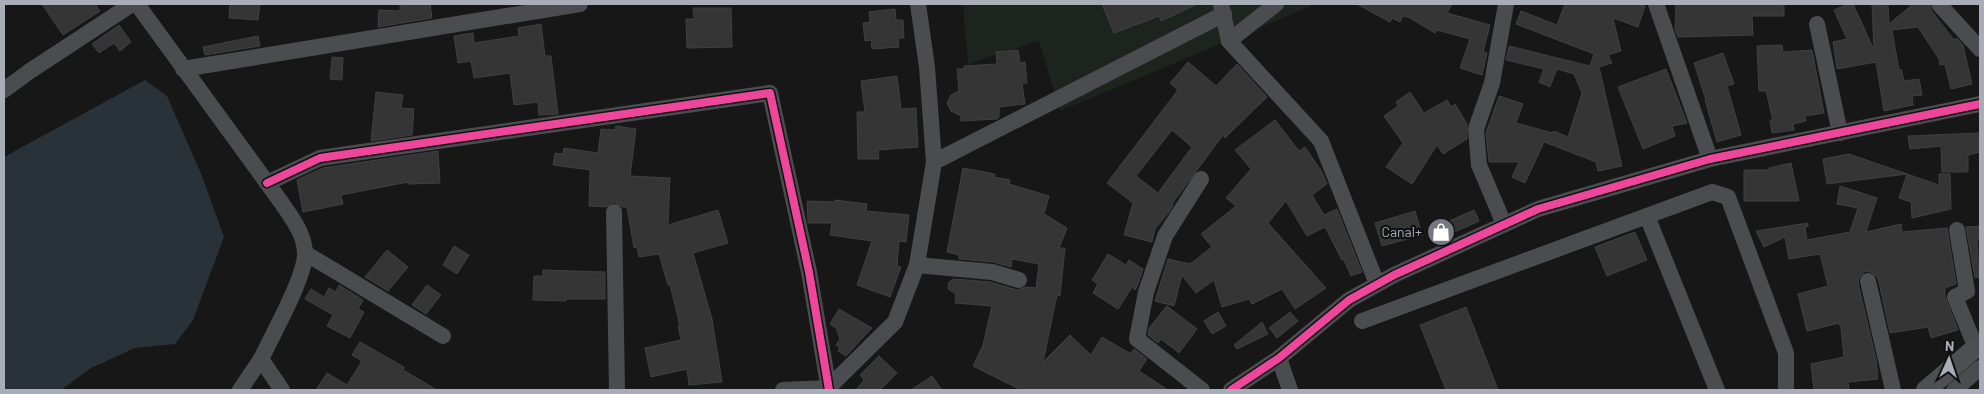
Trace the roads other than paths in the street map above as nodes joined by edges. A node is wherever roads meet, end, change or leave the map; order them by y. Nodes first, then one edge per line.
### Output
1 (132, 4) edge
2 (137, 4) edge
3 (580, 4) edge
4 (918, 4) edge
5 (1276, 4) edge
6 (1506, 4) edge
7 (1656, 4) edge
8 (1939, 4) edge
9 (1222, 9) edge
10 (1817, 24) dead end
11 (1230, 40) junction
12 (1980, 49) edge
13 (183, 69) junction
14 (4, 90) edge
15 (1980, 104) edge
16 (1840, 133) junction
17 (1710, 160) junction
18 (934, 162) junction
19 (1201, 179) dead end
20 (267, 183) junction
21 (614, 212) dead end
22 (1647, 216) junction
23 (1504, 224) junction
24 (1957, 230) dead end
25 (305, 253) junction
26 (917, 265) junction
27 (1019, 280) dead end
28 (1868, 281) dead end
29 (1377, 284) junction
30 (1362, 322) dead end
31 (443, 336) dead end
32 (1978, 346) edge
33 (1279, 358) junction
34 (261, 359) junction
35 (1980, 368) edge
36 (828, 389) edge
37 (240, 390) edge
38 (282, 390) edge
39 (617, 390) edge
40 (783, 390) edge
41 (1202, 390) edge
42 (1231, 390) edge
43 (1290, 390) edge
44 (1718, 390) edge
45 (1786, 390) edge
46 (1894, 390) edge
47 (1926, 390) edge
48 (1954, 390) edge

1 - 14 street
2 - 13 street
3 - 13 street
4 - 18 street
5 - 11 street
6 - 23 street
7 - 17 street
8 - 12 street
9 - 11 street
9 - 18 street
10 - 16 street
11 - 29 street
13 - 20 street
15 - 16 street
16 - 17 street
17 - 23 street
18 - 26 street
19 - 41 street
20 - 25 street
20 - 36 street
21 - 39 street
22 - 30 street
22 - 44 street
22 - 45 street
23 - 29 street
24 - 32 street
25 - 31 street
25 - 34 street
26 - 27 street
26 - 36 street
28 - 46 street
29 - 33 street
32 - 47 main road
33 - 42 street
33 - 43 street
34 - 37 street
34 - 38 street
35 - 48 street
36 - 40 street

